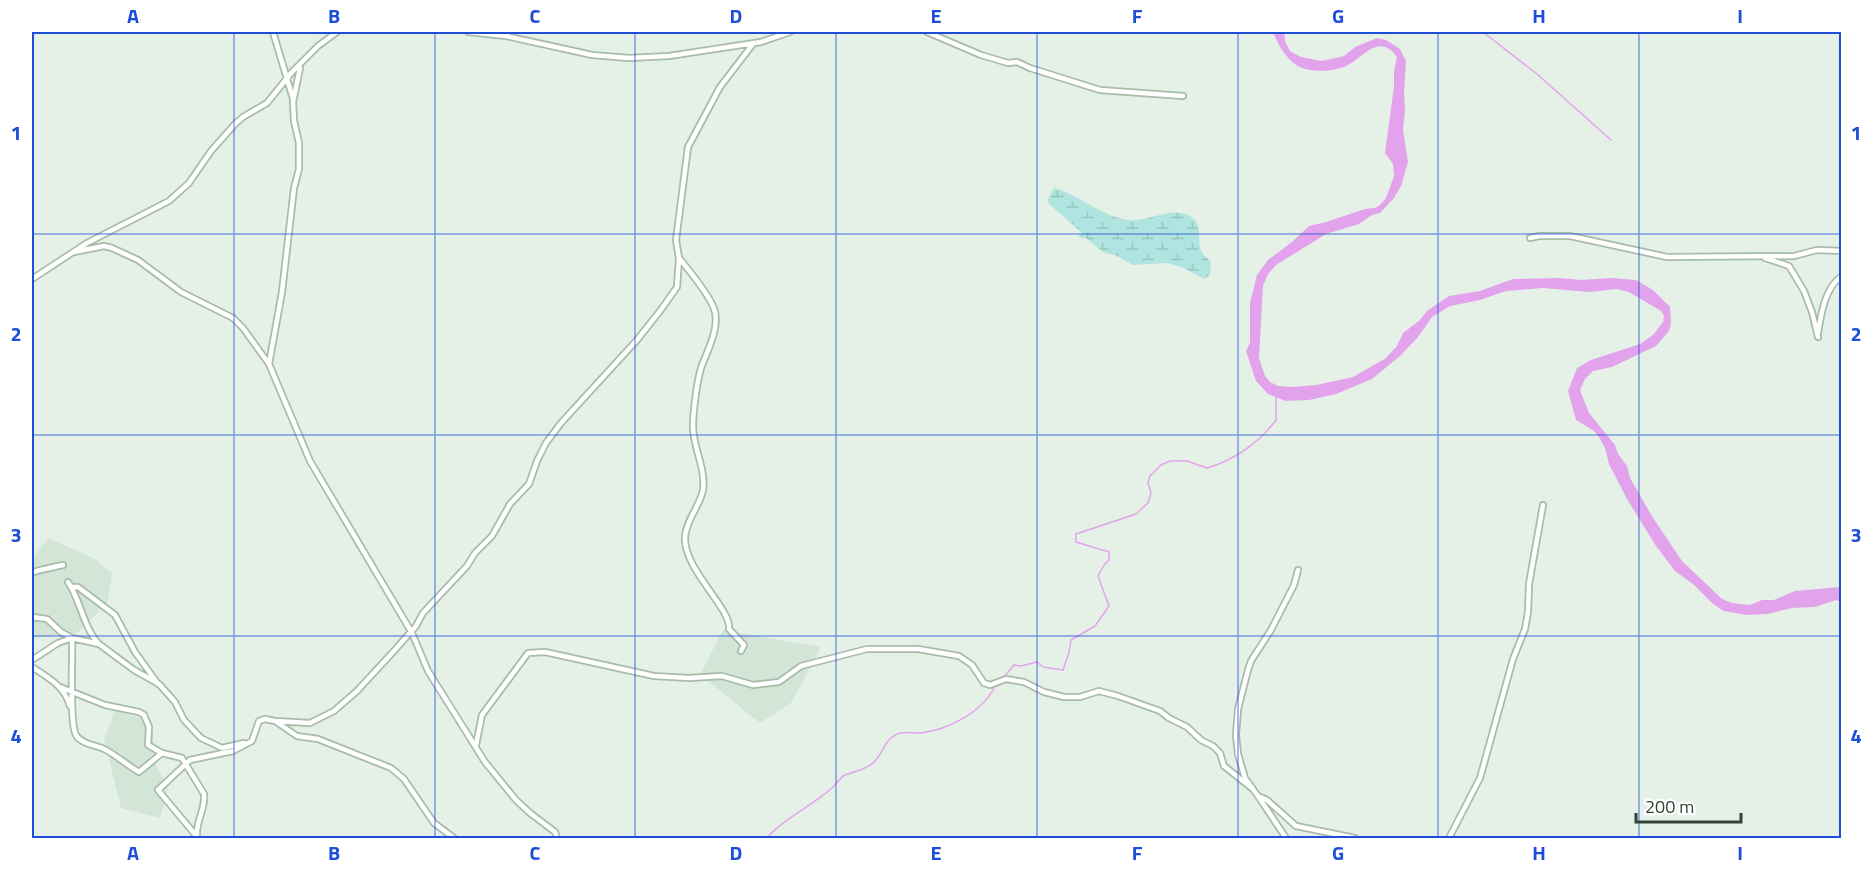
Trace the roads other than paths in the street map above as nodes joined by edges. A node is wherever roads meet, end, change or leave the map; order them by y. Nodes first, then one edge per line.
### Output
1 (273, 32) edge
2 (337, 32) edge
3 (468, 32) edge
4 (790, 32) edge
5 (927, 32) edge
6 (753, 44) junction
7 (301, 65) junction
8 (286, 81) junction
9 (1183, 96) dead end
10 (293, 102) junction
11 (1530, 238) dead end
12 (1842, 251) edge
13 (74, 252) junction
14 (1758, 256) junction
15 (679, 258) junction
16 (1842, 276) edge
17 (32, 279) edge
18 (269, 364) junction
19 (1544, 505) dead end
20 (63, 565) dead end
21 (1298, 570) dead end
22 (32, 573) edge
23 (68, 582) dead end
24 (72, 587) junction
25 (32, 617) edge
26 (411, 631) junction
27 (72, 638) junction
28 (99, 644) junction
29 (741, 651) dead end
30 (32, 660) edge
31 (32, 667) edge
32 (159, 684) junction
33 (60, 687) junction
34 (73, 693) junction
35 (71, 708) junction
36 (275, 721) junction
37 (247, 743) junction
38 (476, 745) junction
39 (162, 753) junction
40 (186, 763) junction
41 (1253, 789) junction
42 (1258, 796) junction
43 (197, 838) edge
44 (454, 838) edge
45 (557, 838) edge
46 (1286, 838) edge
47 (1355, 838) edge
48 (1449, 838) edge

1 - 8 street
2 - 7 street
3 - 6 street
4 - 6 street
5 - 9 street
6 - 15 street
7 - 8 street
7 - 10 street
8 - 10 street
8 - 13 street
10 - 18 street
11 - 14 street
12 - 14 street
13 - 17 street
13 - 18 street
14 - 16 street
15 - 26 street
15 - 29 street
18 - 26 street
19 - 48 street
20 - 22 street
21 - 41 street
23 - 24 street
24 - 28 street
24 - 32 street
25 - 27 street
26 - 36 street
26 - 38 street
27 - 28 street
27 - 30 street
27 - 34 street
28 - 32 street
31 - 33 street
32 - 37 street
33 - 34 street
33 - 35 street
34 - 35 street
34 - 39 street
35 - 39 street
36 - 37 street
36 - 44 street
37 - 40 street
38 - 41 street
38 - 45 street
39 - 40 street
40 - 43 street
40 - 43 street
41 - 42 street
42 - 46 street
42 - 47 street

